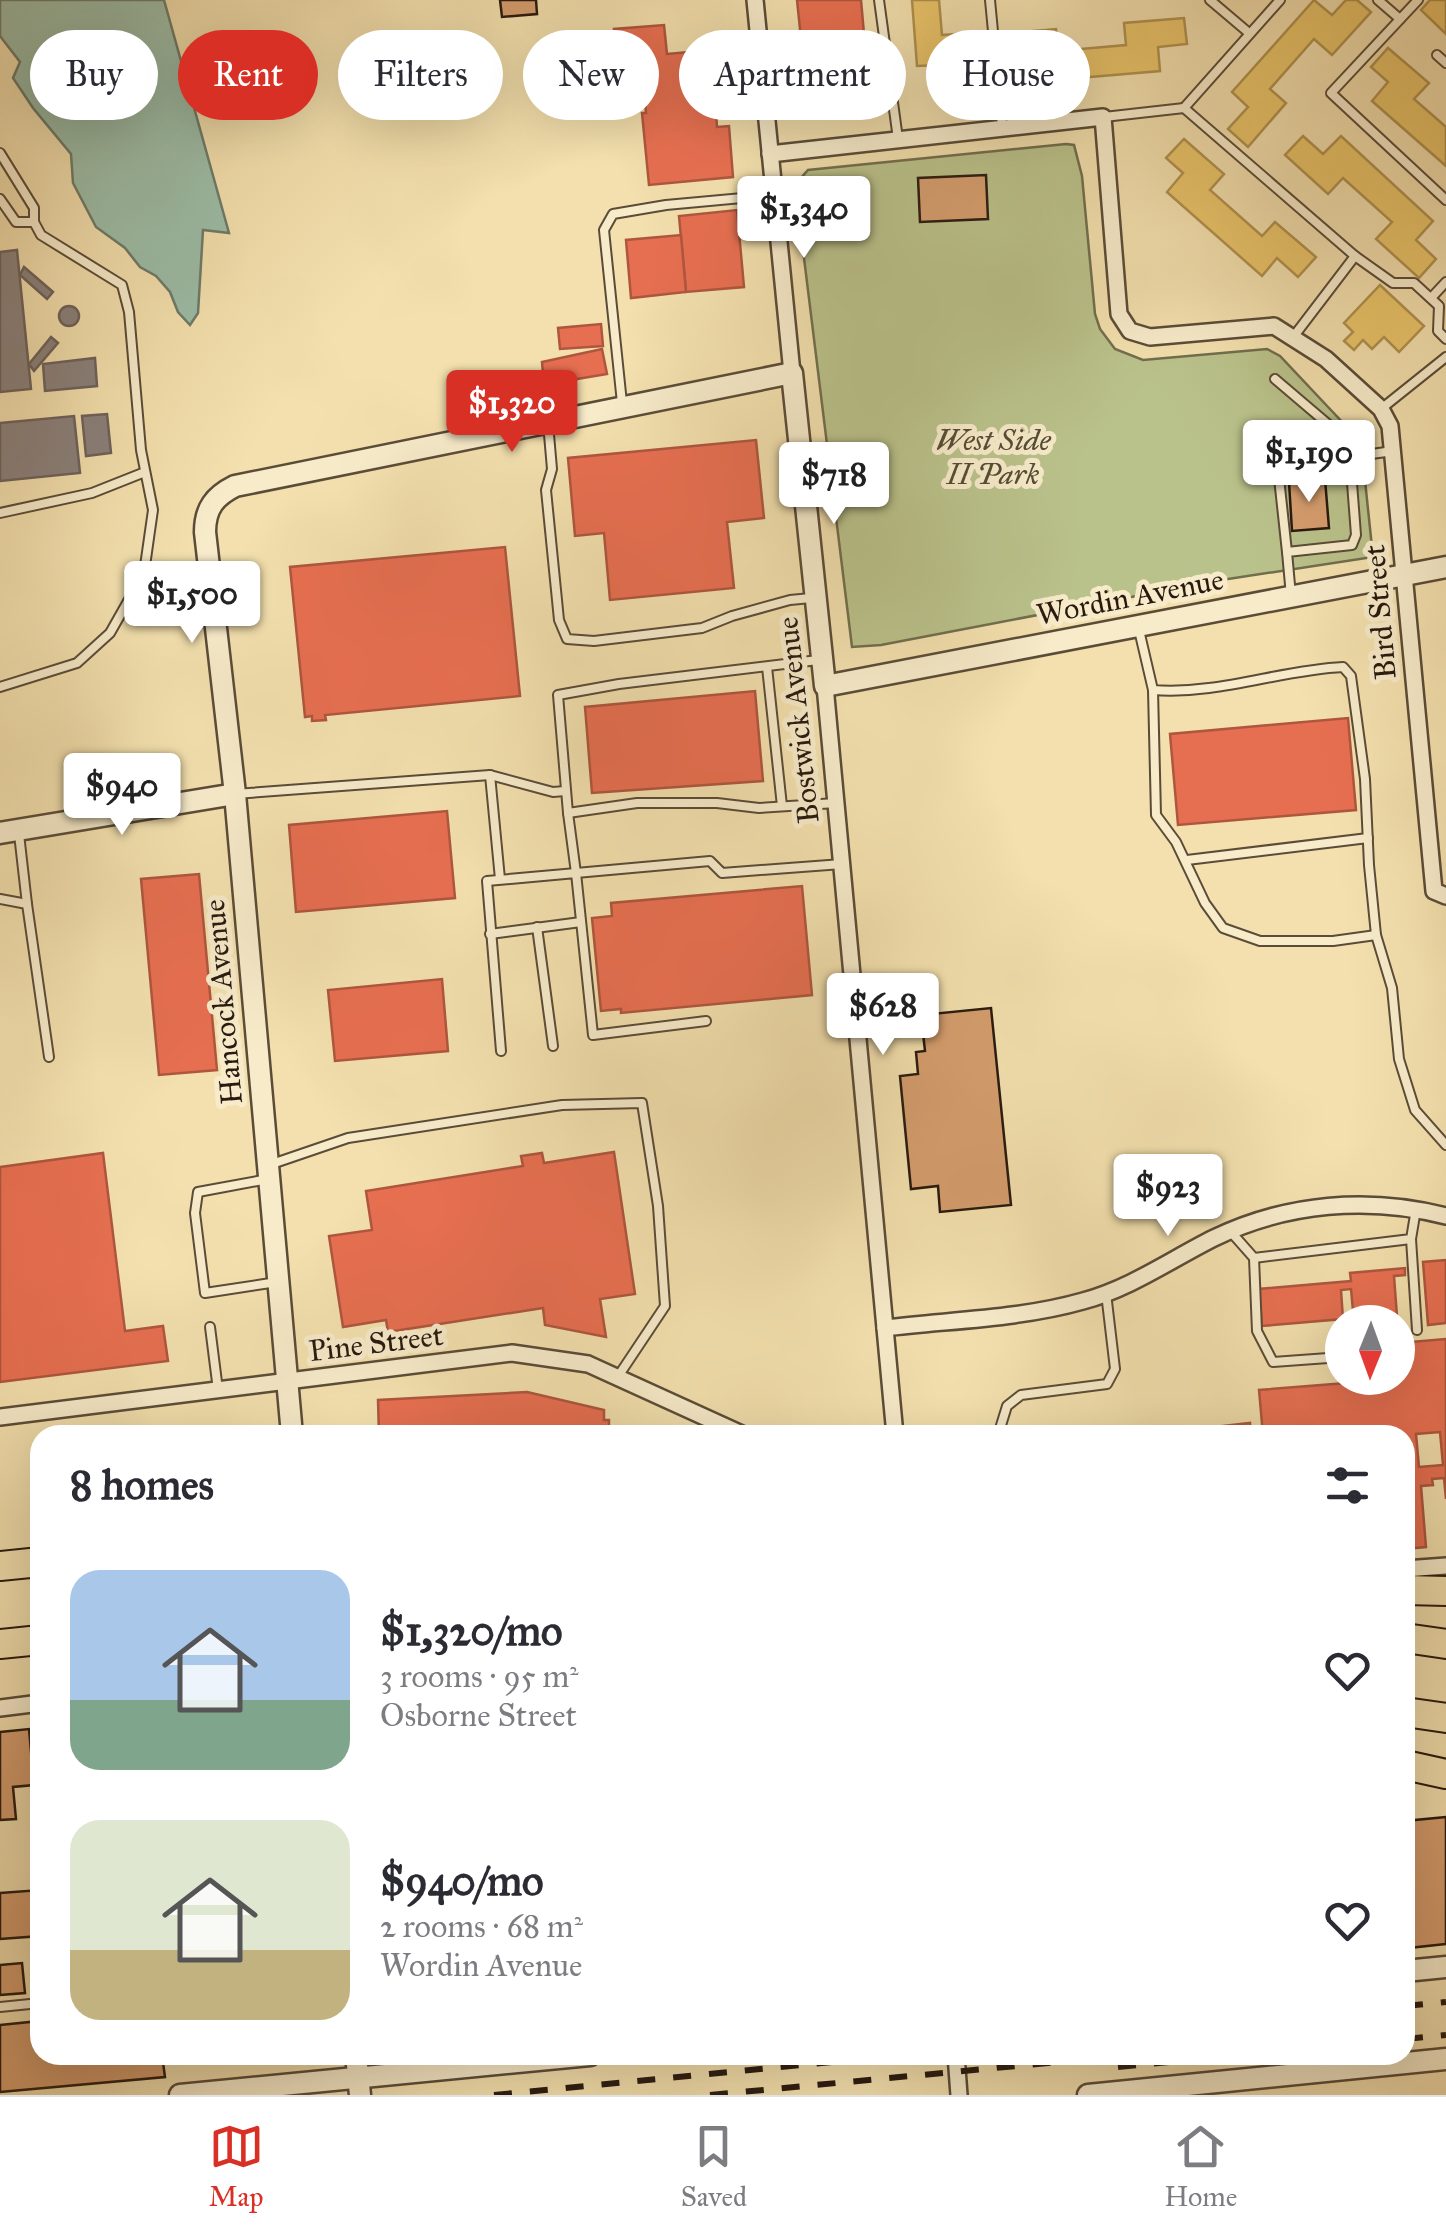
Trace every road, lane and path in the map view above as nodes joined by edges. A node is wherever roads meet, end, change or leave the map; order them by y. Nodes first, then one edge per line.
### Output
1 (755, 0) edge
2 (880, 0) edge
3 (990, 0) edge
4 (1210, 0) edge
5 (1280, 0) edge
6 (1378, 0) edge
7 (1418, 0) edge
8 (1400, 19) junction
9 (1249, 33) junction
10 (1437, 55) dead end
11 (1446, 63) edge
12 (1184, 108) junction
13 (1103, 117) junction
14 (1002, 126) junction
15 (898, 139) junction
16 (0, 153) edge
17 (770, 154) junction
18 (774, 195) junction
19 (0, 198) edge
20 (1446, 200) edge
21 (34, 222) junction
22 (1355, 256) junction
23 (1446, 282) edge
24 (1431, 298) junction
25 (1294, 336) junction
26 (1446, 339) edge
27 (1446, 357) edge
28 (792, 373) junction
29 (1276, 378) dead end
30 (623, 408) junction
31 (1382, 409) junction
32 (548, 422) junction
33 (1393, 451) junction
34 (1350, 458) junction
35 (145, 472) junction
36 (0, 512) edge
37 (1288, 552) junction
38 (1446, 568) edge
39 (1404, 575) junction
40 (1291, 597) junction
41 (816, 598) junction
42 (1138, 626) junction
43 (822, 659) junction
44 (767, 667) junction
45 (825, 686) junction
46 (0, 687) edge
47 (1153, 690) junction
48 (490, 774) junction
49 (565, 790) junction
50 (235, 794) junction
51 (836, 804) junction
52 (782, 806) junction
53 (568, 813) junction
54 (10, 831) edge
55 (1368, 838) junction
56 (1186, 860) junction
57 (842, 864) junction
58 (576, 872) junction
59 (500, 880) junction
60 (1440, 894) edge
61 (0, 899) edge
62 (26, 904) junction
63 (581, 922) junction
64 (538, 927) junction
65 (490, 934) junction
66 (1376, 935) junction
67 (706, 1021) dead end
68 (552, 1046) dead end
69 (501, 1050) dead end
70 (49, 1057) dead end
71 (1446, 1145) edge
72 (267, 1172) junction
73 (1416, 1209) junction
74 (1446, 1216) edge
75 (1231, 1232) junction
76 (1412, 1239) junction
77 (1254, 1258) junction
78 (277, 1282) junction
79 (1106, 1293) junction
80 (210, 1326) dead end
81 (886, 1328) junction
82 (1416, 1330) dead end
83 (1325, 1358) edge
84 (617, 1378) junction
85 (286, 1382) junction
86 (218, 1390) junction
87 (0, 1416) edge
88 (291, 1425) edge
89 (722, 1425) edge
90 (894, 1425) edge
91 (1001, 1425) edge
92 (1446, 1566) edge
93 (1415, 1568) edge
94 (1415, 1590) edge
95 (1446, 1591) edge
96 (1415, 1639) edge
97 (30, 1641) edge
98 (0, 1644) edge
99 (1446, 1644) edge
100 (30, 1705) edge
101 (0, 1708) edge
102 (1415, 1713) edge
103 (1446, 1718) edge
104 (1415, 1767) edge
105 (1446, 1774) edge
106 (1446, 1967) edge
107 (1415, 1970) edge
108 (30, 2004) edge
109 (0, 2006) edge
110 (1446, 2060) edge
111 (1415, 2063) edge
112 (515, 2065) edge
113 (957, 2065) edge
114 (1395, 2065) edge
115 (359, 2086) edge
116 (180, 2095) edge
117 (959, 2095) edge
118 (1088, 2095) edge

1 - 17 street, Bostwick Avenue
2 - 15 lane
3 - 14 lane
4 - 9 lane
5 - 9 lane
6 - 8 lane
7 - 8 lane
8 - 20 lane
9 - 12 lane
10 - 11 lane
12 - 13 lane
12 - 22 lane
13 - 14 street
13 - 25 street
14 - 15 street
15 - 17 street
16 - 21 lane
17 - 18 street, Bostwick Avenue
18 - 28 street, Bostwick Avenue
18 - 30 lane
19 - 21 lane
21 - 35 lane
22 - 24 lane
22 - 25 lane
23 - 24 lane
24 - 26 lane
25 - 31 street
27 - 31 lane
28 - 30 street
28 - 41 street, Bostwick Avenue
29 - 34 lane
30 - 32 street
31 - 33 street, Bird Street
32 - 41 lane
32 - 50 street, Hancock Avenue
33 - 34 lane
33 - 39 street, Bird Street
34 - 37 lane
34 - 37 lane
35 - 36 lane
35 - 46 lane
37 - 40 lane
38 - 39 street, Wordin Avenue
39 - 40 street, Wordin Avenue
39 - 60 street, Bird Street
40 - 42 street, Wordin Avenue
41 - 43 street, Bostwick Avenue
42 - 45 street, Wordin Avenue
42 - 47 lane
43 - 44 lane
43 - 45 street, Bostwick Avenue
44 - 49 lane
44 - 52 lane
45 - 51 street, Bostwick Avenue
47 - 55 lane
47 - 56 lane
48 - 49 lane
48 - 50 lane
48 - 59 lane
49 - 53 lane
50 - 54 street
50 - 72 street, Hancock Avenue
51 - 52 lane
51 - 57 street, Bostwick Avenue
52 - 53 lane
53 - 58 lane
54 - 62 lane
55 - 56 lane
55 - 66 lane
56 - 66 lane
57 - 58 lane
57 - 81 street, Bostwick Avenue
58 - 59 lane
58 - 63 lane
59 - 65 lane
61 - 62 lane
62 - 70 lane
63 - 64 lane
63 - 67 lane
64 - 65 lane
64 - 68 lane
65 - 69 lane
66 - 71 lane
72 - 78 street, Hancock Avenue
72 - 78 lane
72 - 84 lane
73 - 74 street
73 - 75 street
73 - 76 lane
75 - 77 lane
75 - 79 street
76 - 77 lane
76 - 82 lane
77 - 83 lane
78 - 85 street, Hancock Avenue
79 - 81 street
79 - 91 lane
80 - 86 lane
81 - 90 street, Bostwick Avenue
84 - 85 street, Pine Street
84 - 89 street, Pine Street
85 - 86 street, Pine Street
85 - 88 street, Hancock Avenue
86 - 87 street, Pine Street
92 - 93 street
94 - 95 highway
96 - 99 highway
97 - 98 highway
100 - 101 street
102 - 103 highway
104 - 105 highway
106 - 107 street
108 - 109 lane
110 - 111 street
112 - 115 street
113 - 117 street
114 - 118 street
115 - 116 street

